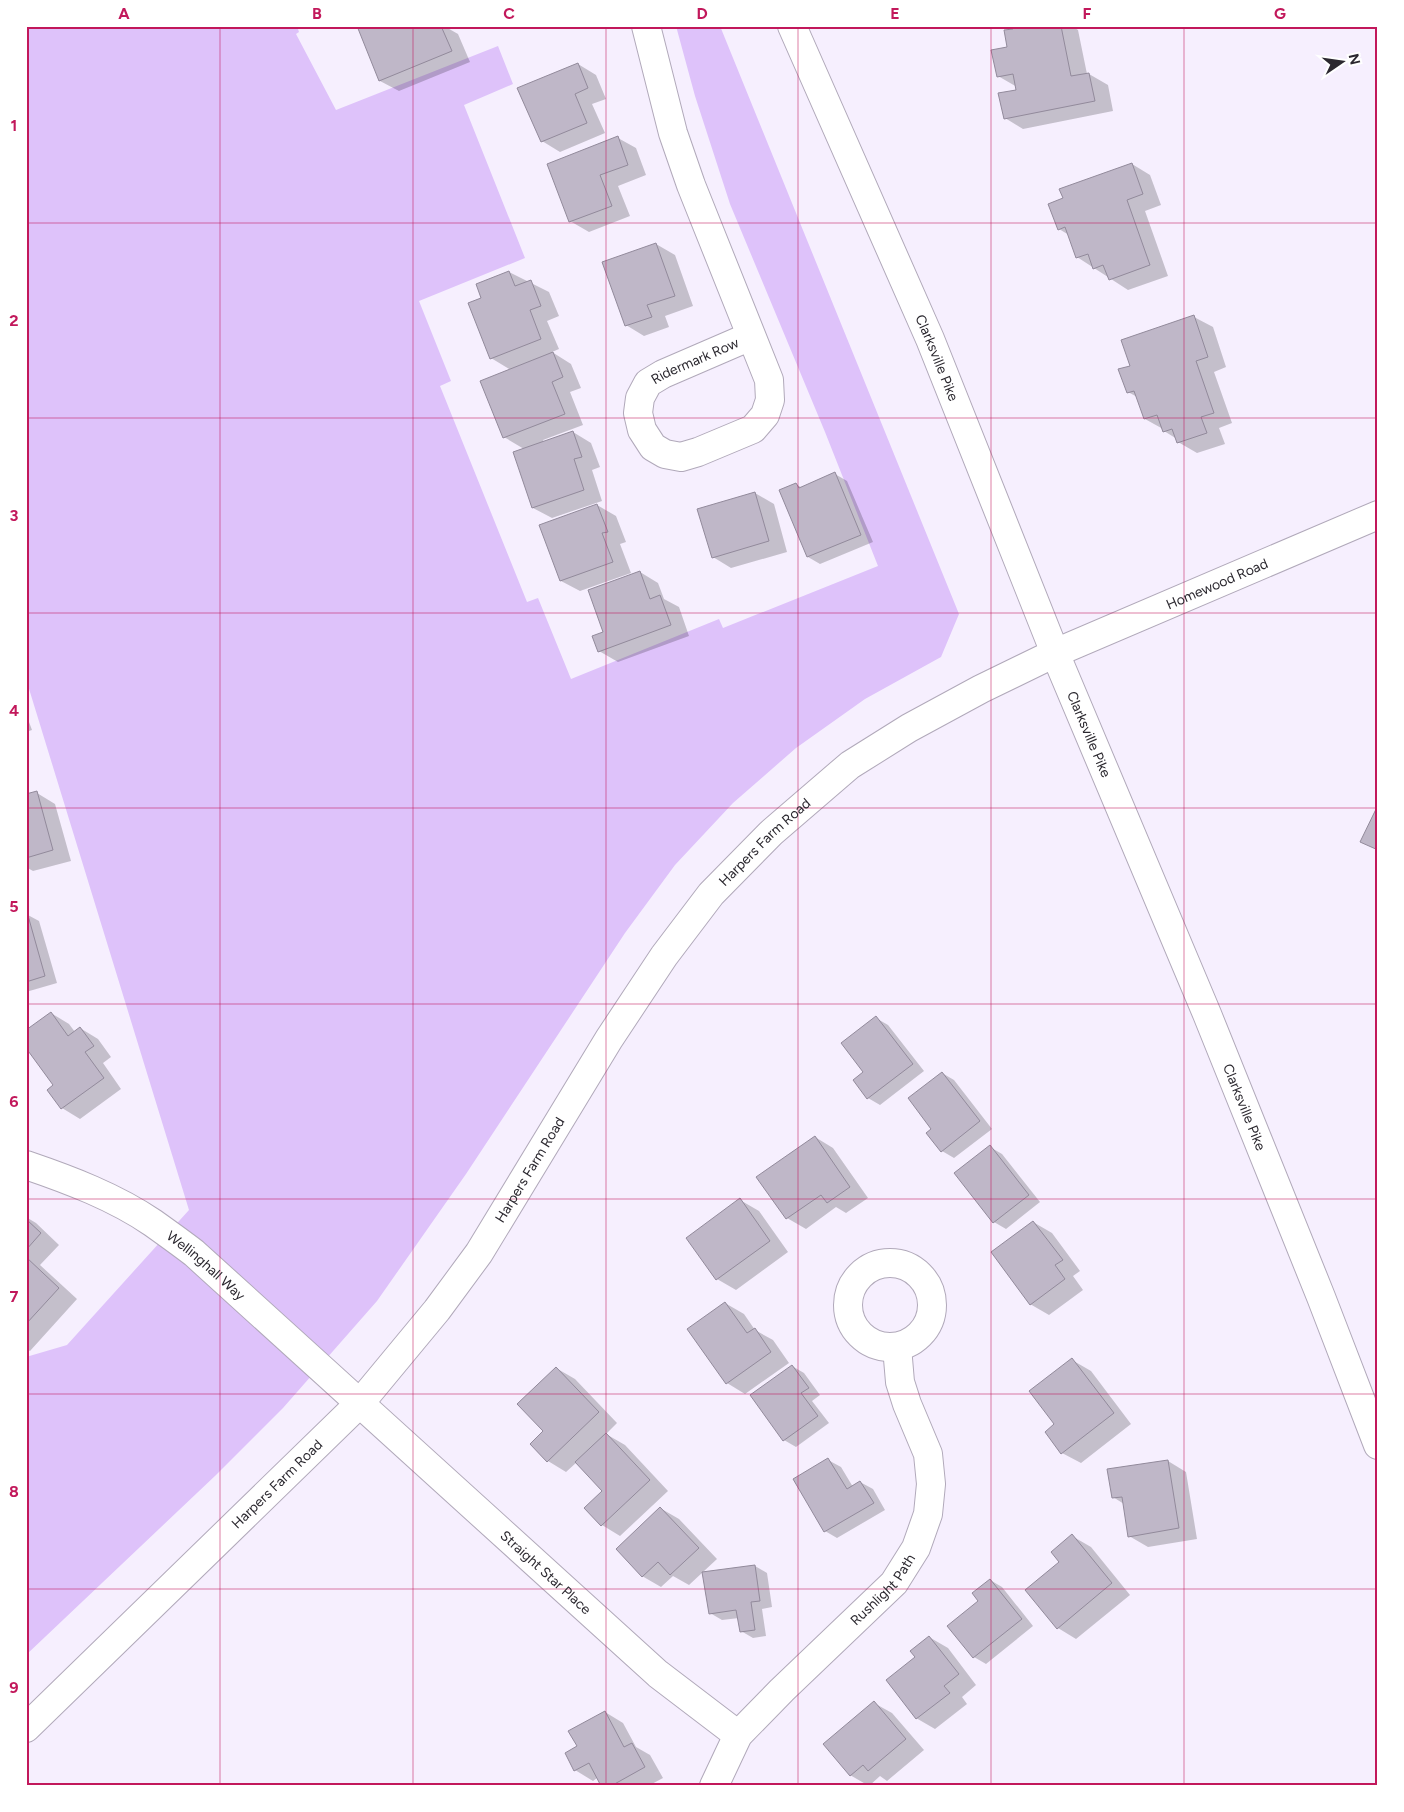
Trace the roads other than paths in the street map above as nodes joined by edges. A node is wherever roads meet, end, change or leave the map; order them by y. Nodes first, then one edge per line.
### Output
1 (646, 26) edge
2 (792, 26) edge
3 (750, 336) junction
4 (1378, 515) edge
5 (1055, 653) junction
6 (26, 1165) edge
7 (897, 1347) dead end
8 (360, 1403) junction
9 (1378, 1445) edge
10 (26, 1728) edge
11 (738, 1735) junction
12 (714, 1786) edge

1 - 3 main road, Ridermark Row
2 - 5 main road, Clarksville Pike
3 - 3 main road, Ridermark Row
4 - 5 main road, Homewood Road
5 - 8 main road, Harpers Farm Road
5 - 9 main road, Clarksville Pike
6 - 8 main road, Wellinghall Way
7 - 11 main road, Rushlight Path
8 - 10 main road, Harpers Farm Road
8 - 11 main road, Straight Star Place
11 - 12 main road, Rushlight Path

